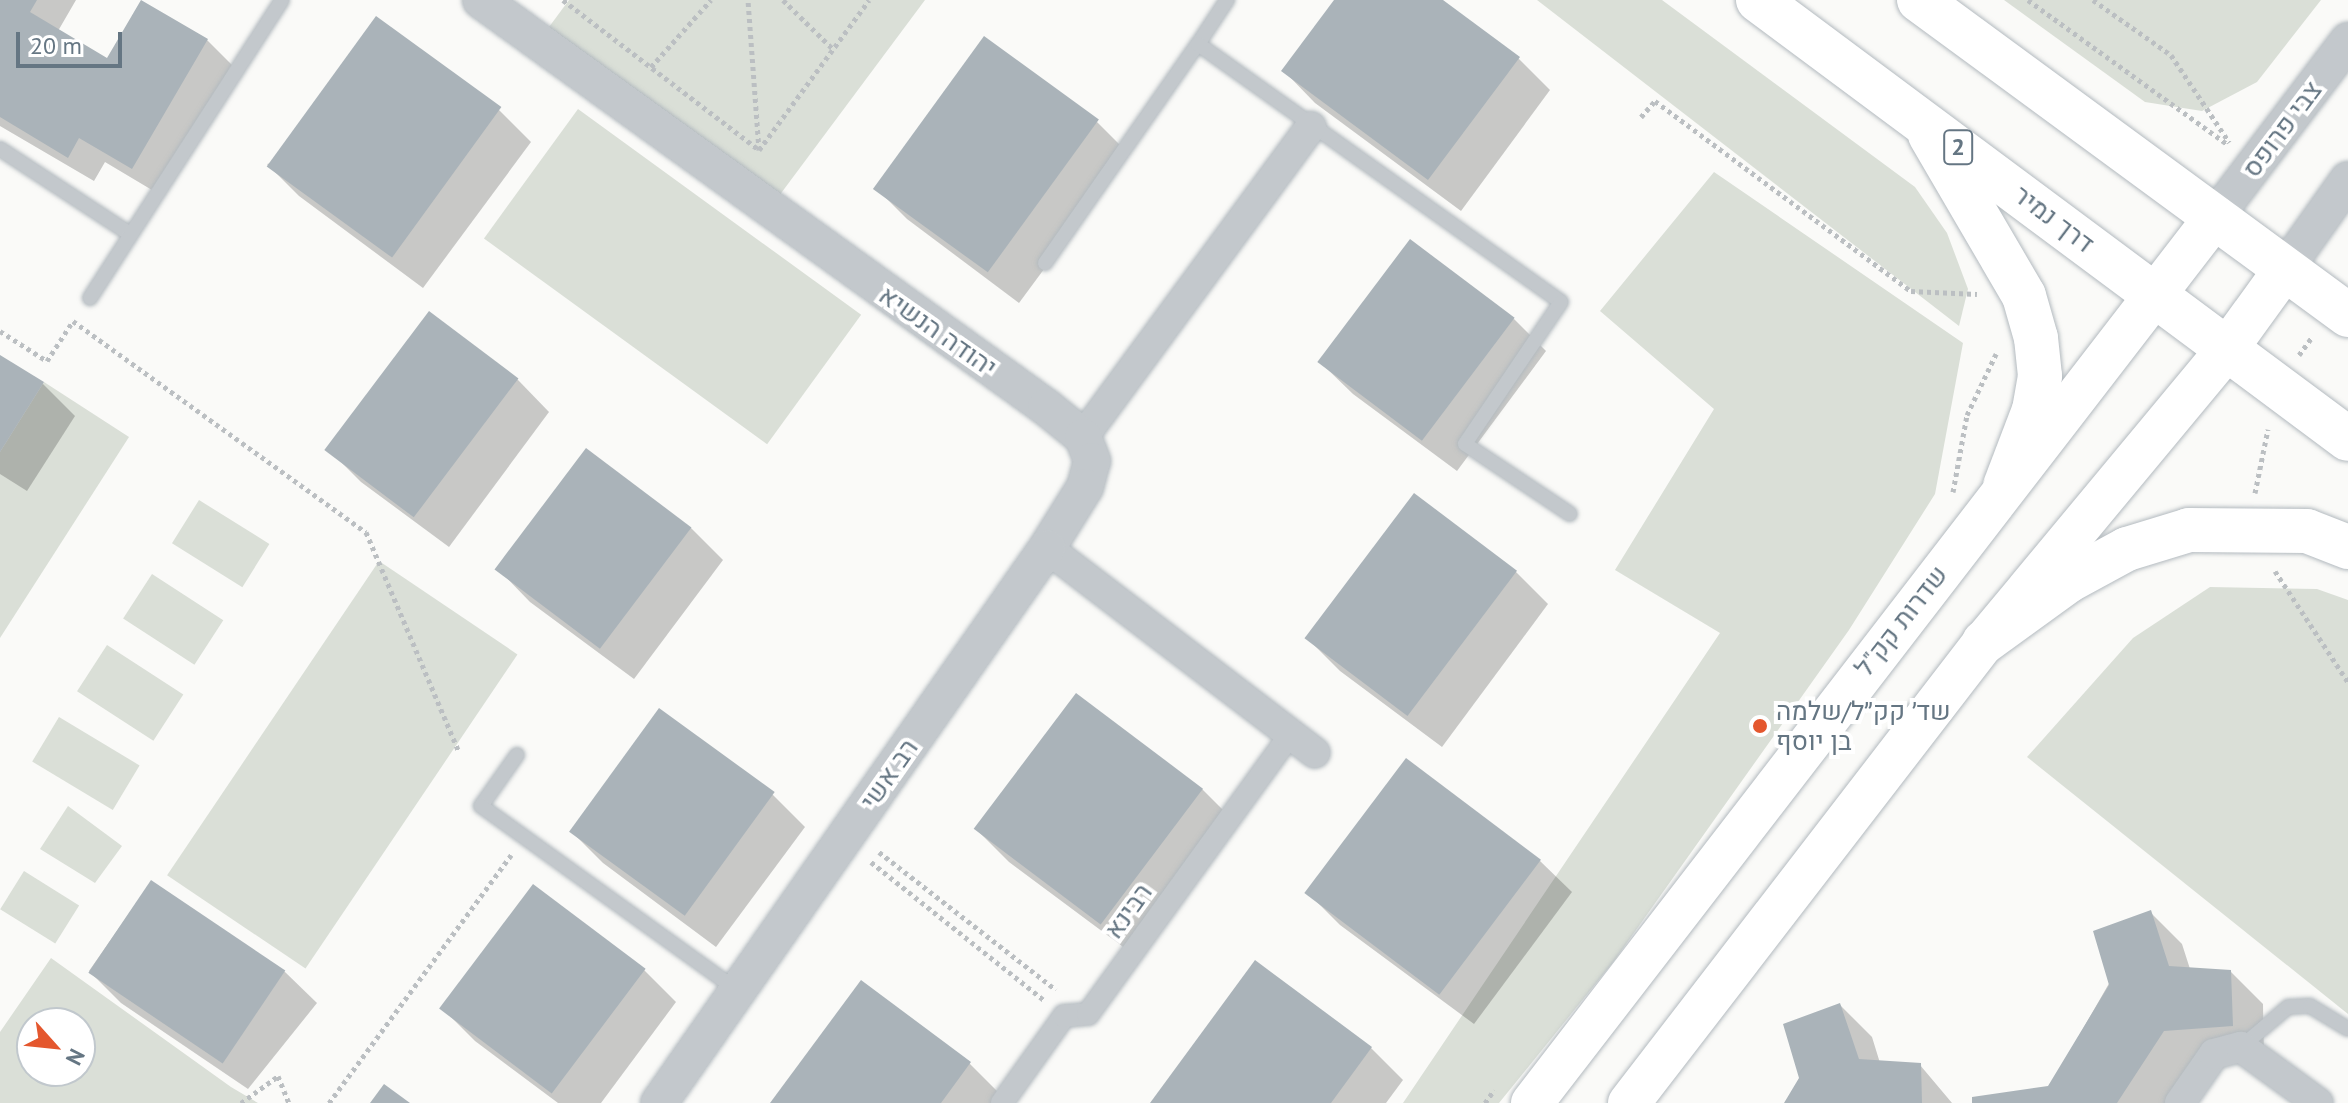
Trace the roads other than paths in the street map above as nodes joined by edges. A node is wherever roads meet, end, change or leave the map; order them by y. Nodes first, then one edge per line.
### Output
1 (282, 0) edge
2 (481, 0) edge
3 (1227, 0) edge
4 (1758, 0) edge
5 (1919, 0) edge
6 (2348, 41) edge
7 (1198, 44) junction
8 (1921, 119) junction
9 (1311, 127) junction
10 (0, 149) edge
11 (2348, 180) edge
12 (2215, 217) junction
13 (130, 234) junction
14 (1045, 263) dead end
15 (2285, 269) junction
16 (2156, 296) junction
17 (90, 298) road end
18 (2342, 310) edge
19 (2227, 349) junction
20 (1083, 437) junction
21 (2348, 439) edge
22 (2005, 486) junction
23 (1570, 514) dead end
24 (2348, 547) edge
25 (1047, 548) junction
26 (1984, 642) junction
27 (1291, 734) junction
28 (1315, 753) dead end
29 (517, 755) dead end
30 (739, 992) junction
31 (2348, 1029) edge
32 (2241, 1047) junction
33 (659, 1103) edge
34 (1002, 1103) edge
35 (1532, 1103) edge
36 (1629, 1103) edge
37 (2180, 1103) edge
38 (2318, 1103) edge

1 - 13 lane
2 - 20 street, יהודה הנשיא
3 - 7 lane
4 - 8 highway, דרך נמיר / 2
5 - 12 highway
6 - 12 street, צבי פרופס
7 - 9 lane
7 - 14 lane
8 - 16 highway, דרך נמיר / 2
8 - 22 highway
9 - 20 street
9 - 23 lane
10 - 13 lane
11 - 15 street
12 - 15 highway
12 - 16 main road, שדרות קק"ל
13 - 17 lane
15 - 18 highway
15 - 19 main road
16 - 19 highway, דרך נמיר / 2
16 - 22 main road, שדרות קק"ל
19 - 21 highway, דרך נמיר / 2
19 - 26 main road
20 - 25 street, רב אשי
22 - 35 main road, שדרות קק"ל
24 - 26 highway
25 - 27 street
25 - 30 street, רב אשי
26 - 36 main road
27 - 28 street
27 - 34 street, רבינא
29 - 30 lane
30 - 33 street, רב אשי
31 - 32 lane
32 - 37 street
32 - 38 street

